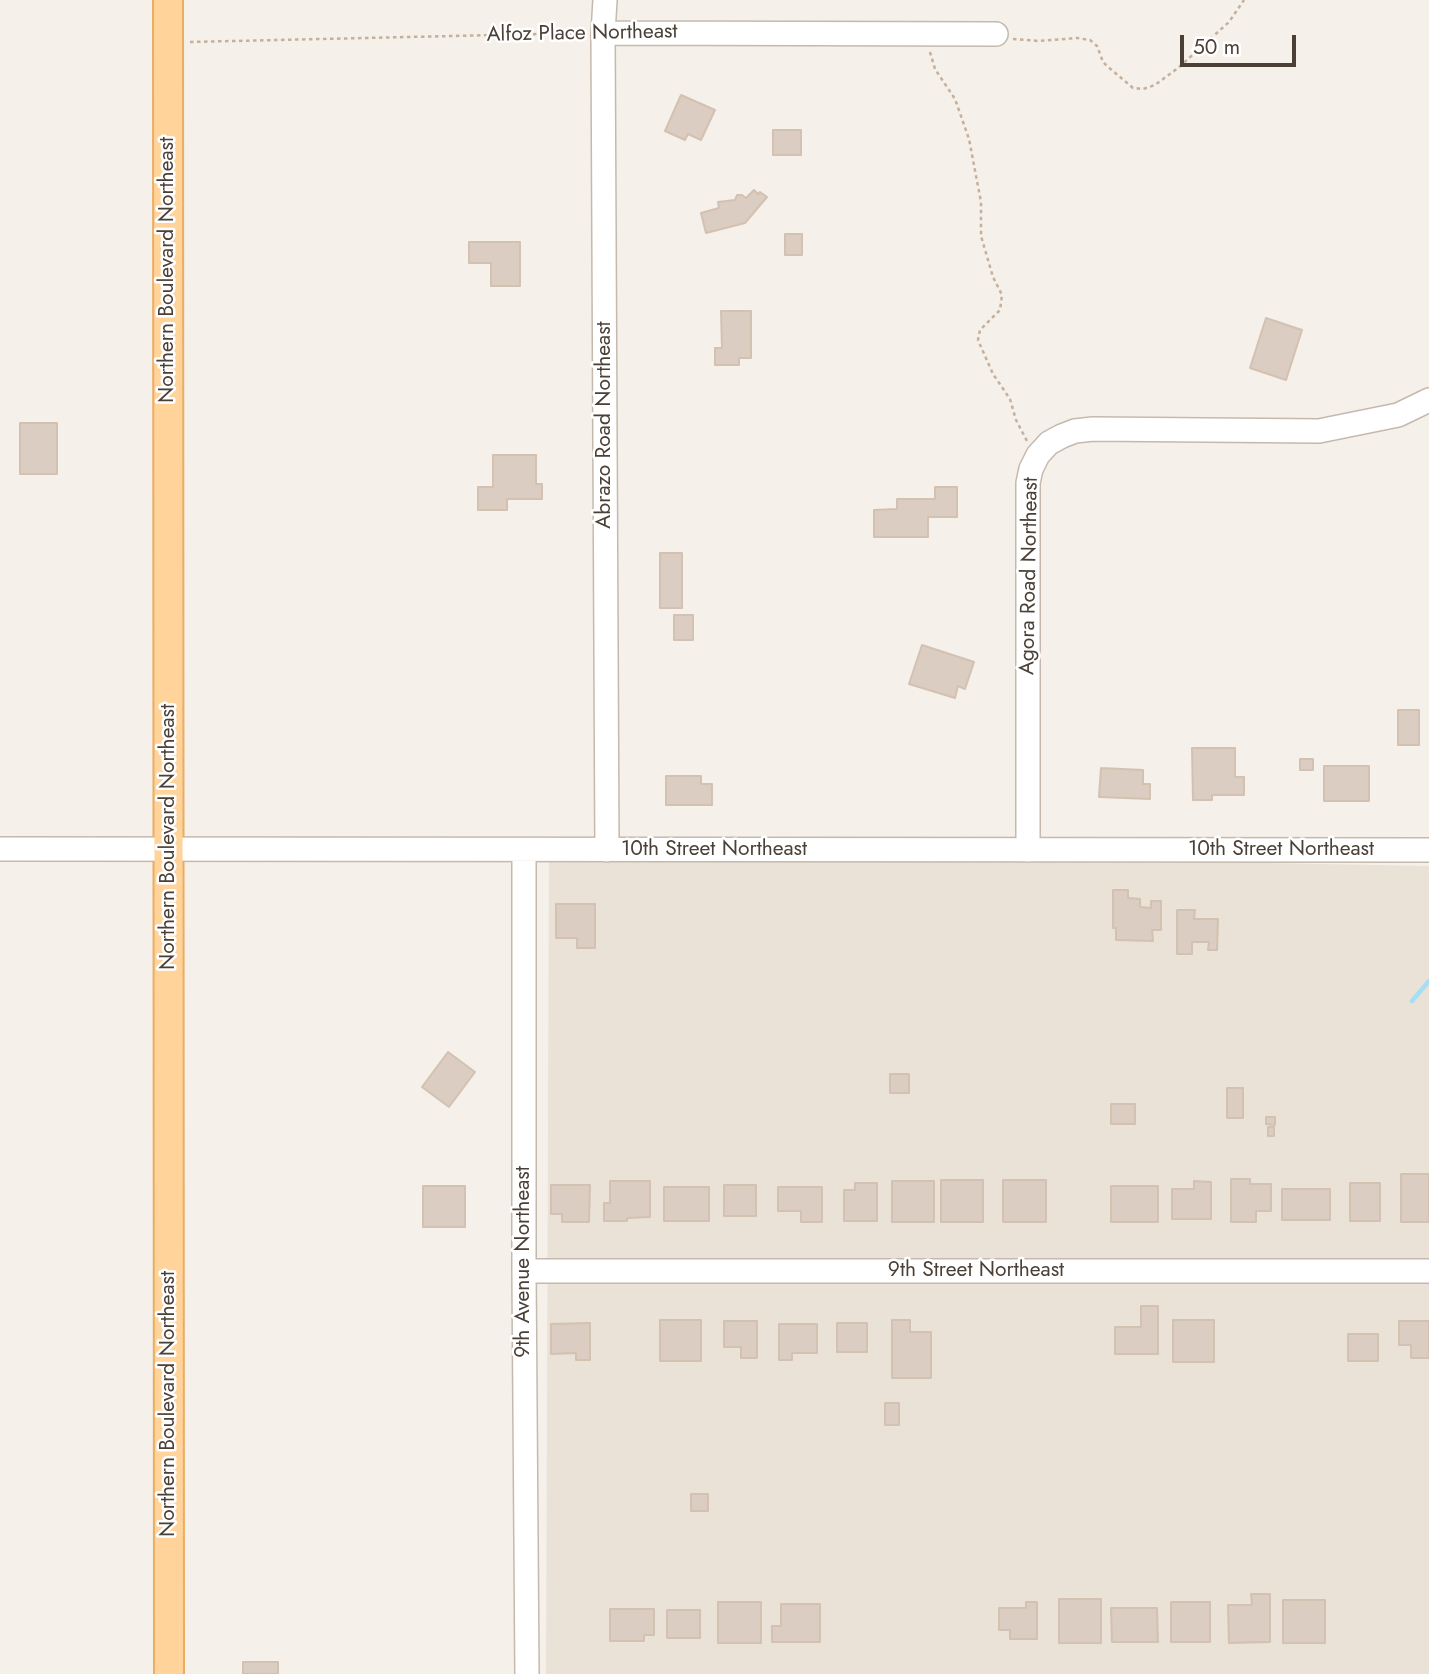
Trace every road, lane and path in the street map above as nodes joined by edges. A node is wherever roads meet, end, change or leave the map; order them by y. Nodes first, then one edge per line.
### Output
1 (168, 0) edge
2 (605, 0) edge
3 (1244, 0) edge
4 (603, 33) junction
5 (928, 34) junction
6 (996, 34) joint
7 (168, 42) junction
8 (1429, 400) edge
9 (1038, 455) junction
10 (0, 849) edge
11 (170, 850) junction
12 (524, 850) junction
13 (607, 850) junction
14 (1027, 850) junction
15 (1429, 850) edge
16 (524, 1271) junction
17 (1429, 1271) edge
18 (169, 1674) edge
19 (527, 1674) edge

1 - 7 main road, Northern Boulevard Northeast
2 - 4 street, Abrazo Road Northeast
3 - 6 path
4 - 5 street, Alfoz Place Northeast
4 - 7 path, Alfoz Place Northeast
4 - 13 street, Abrazo Road Northeast
5 - 6 street, Alfoz Place Northeast
5 - 9 path
7 - 11 main road, Northern Boulevard Northeast
8 - 9 street, Agora Road Northeast
9 - 14 street, Agora Road Northeast
10 - 11 street, 10th Street Northeast
11 - 12 street, 10th Street Northeast
11 - 18 main road, Northern Boulevard Northeast
12 - 13 street, 10th Street Northeast
12 - 16 street, 9th Avenue Northeast
13 - 14 street, 10th Street Northeast
14 - 15 street, 10th Street Northeast
16 - 17 street, 9th Street Northeast
16 - 19 street, 9th Avenue Northeast

